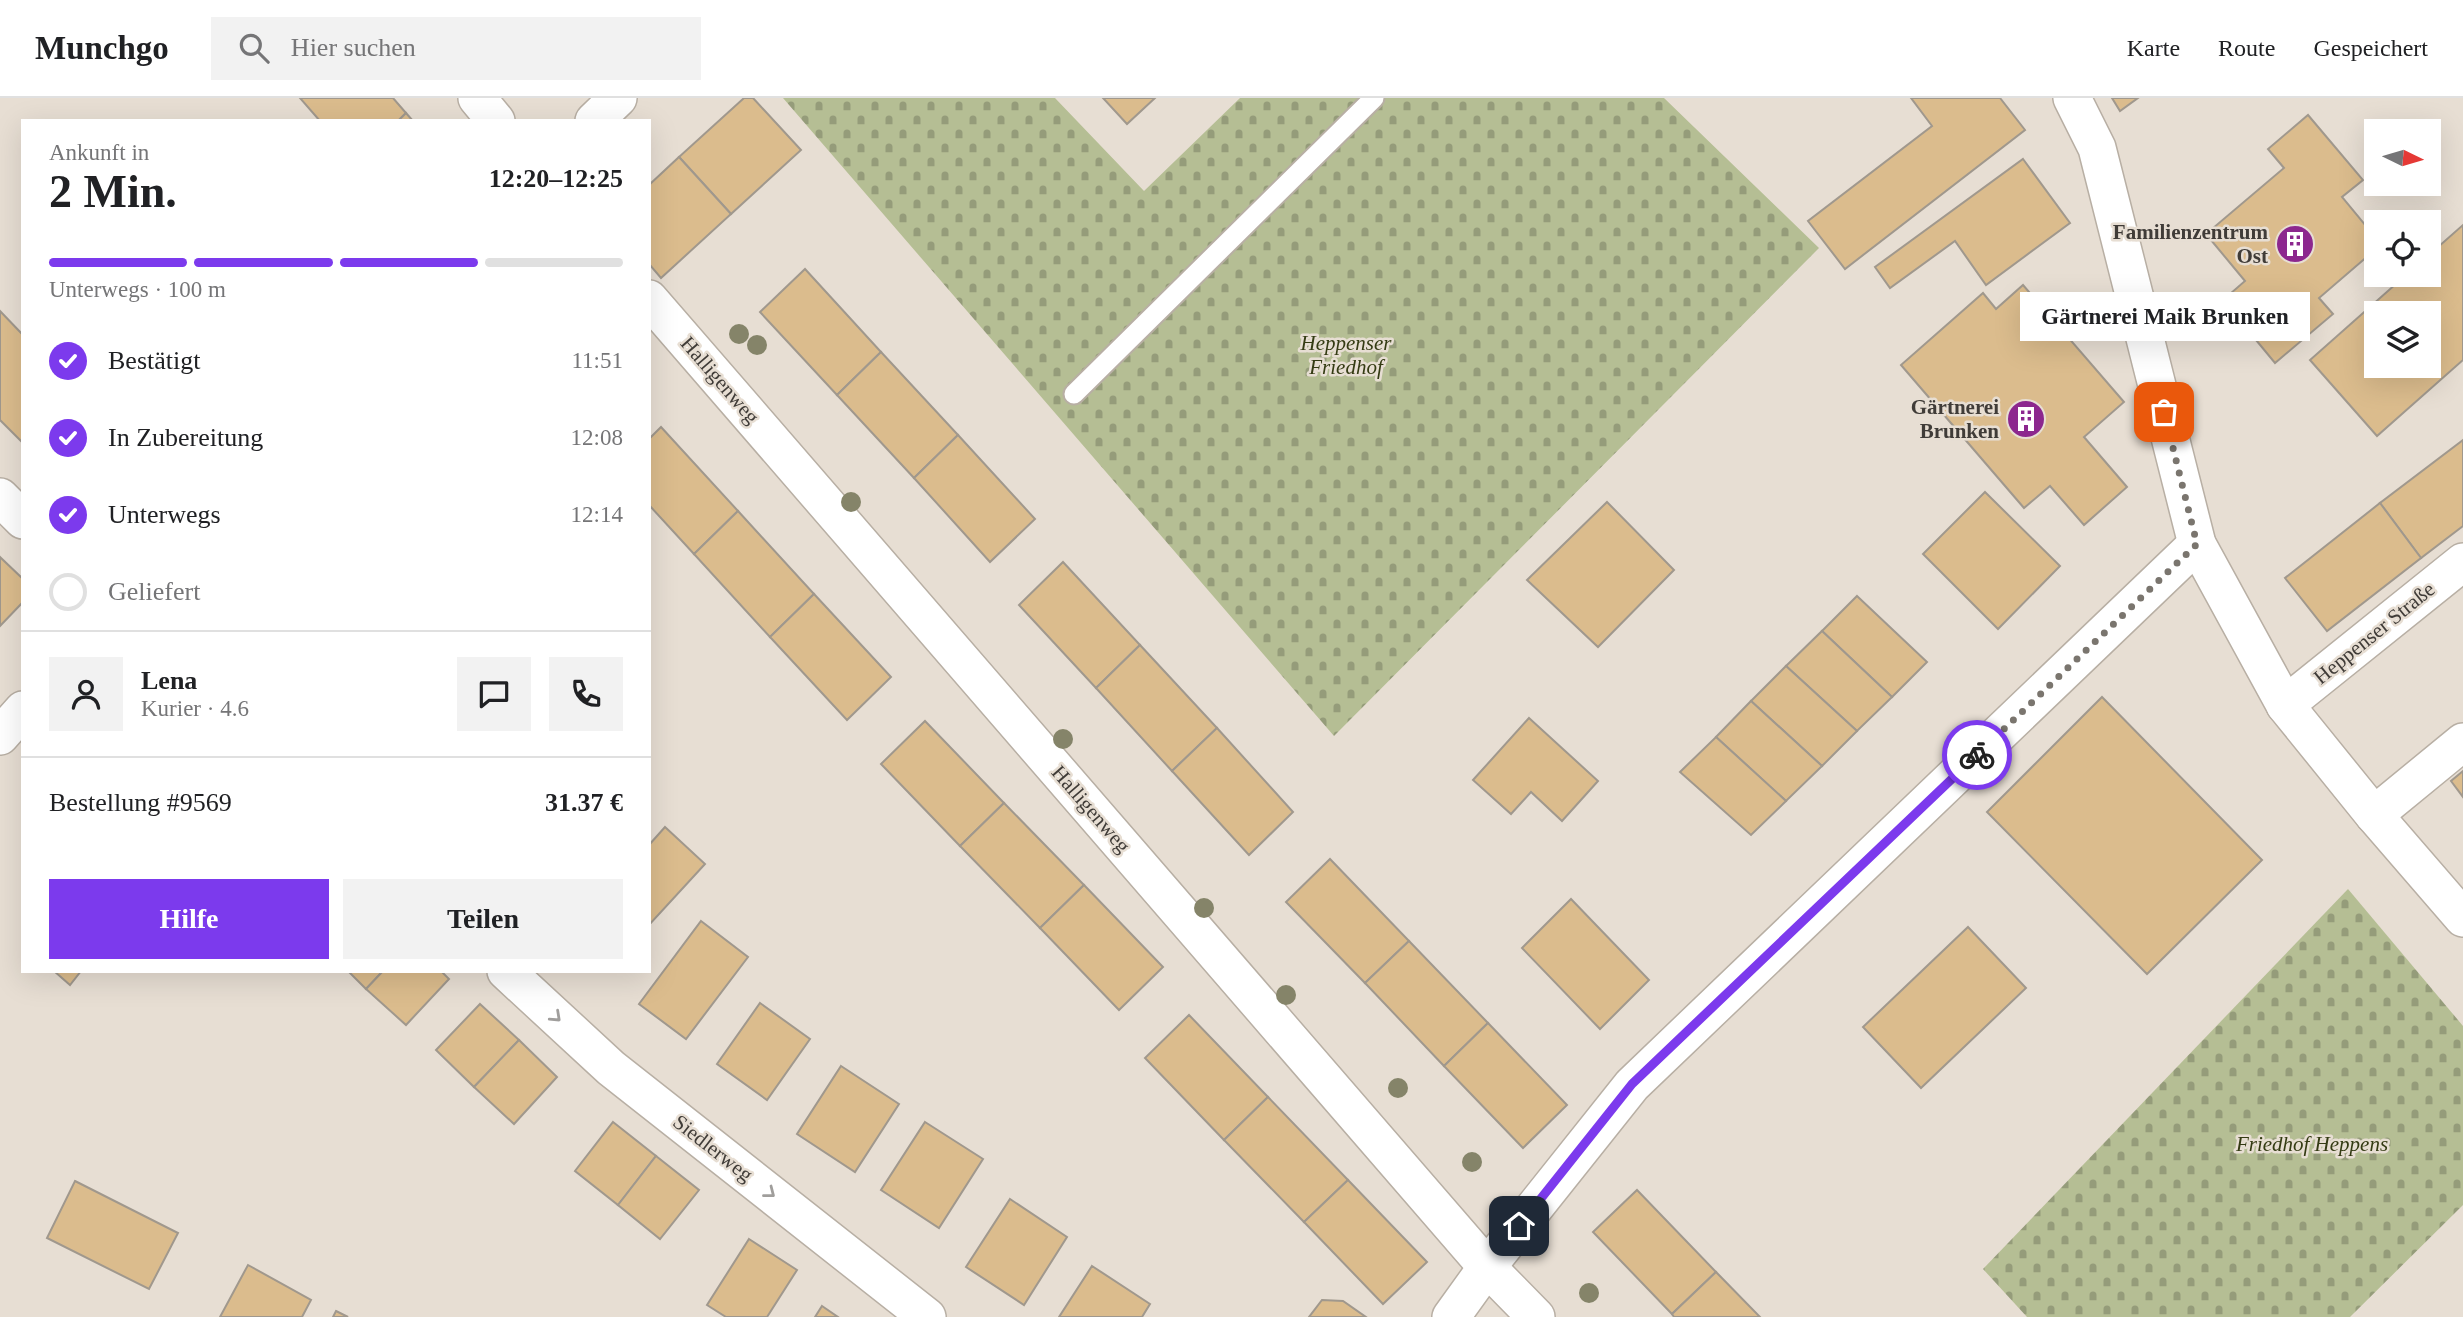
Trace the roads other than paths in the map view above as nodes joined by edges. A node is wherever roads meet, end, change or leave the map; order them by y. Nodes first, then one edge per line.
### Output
1 (477, 98) edge
2 (618, 98) edge
3 (1374, 98) edge
4 (2072, 98) edge
5 (494, 119) edge
6 (596, 119) edge
7 (651, 301) edge
8 (1074, 394) dead end
9 (0, 498) edge
10 (21, 518) edge
11 (2197, 544) junction
12 (2463, 562) edge
13 (2285, 705) junction
14 (21, 712) edge
15 (0, 736) edge
16 (2463, 742) edge
17 (2374, 815) junction
18 (2463, 918) edge
19 (508, 973) edge
20 (1487, 1267) junction
21 (927, 1317) edge
22 (1451, 1317) edge
23 (1536, 1317) edge

1 - 5 street
2 - 6 street
3 - 8 lane
4 - 11 street
7 - 20 street, Halligenweg
9 - 10 street
11 - 13 street
11 - 20 street
12 - 13 street, Heppenser Straße
13 - 17 street
14 - 15 street
16 - 17 street
17 - 18 street
19 -> 21 street, Siedlerweg
20 - 22 street
20 - 23 street, Halligenweg

